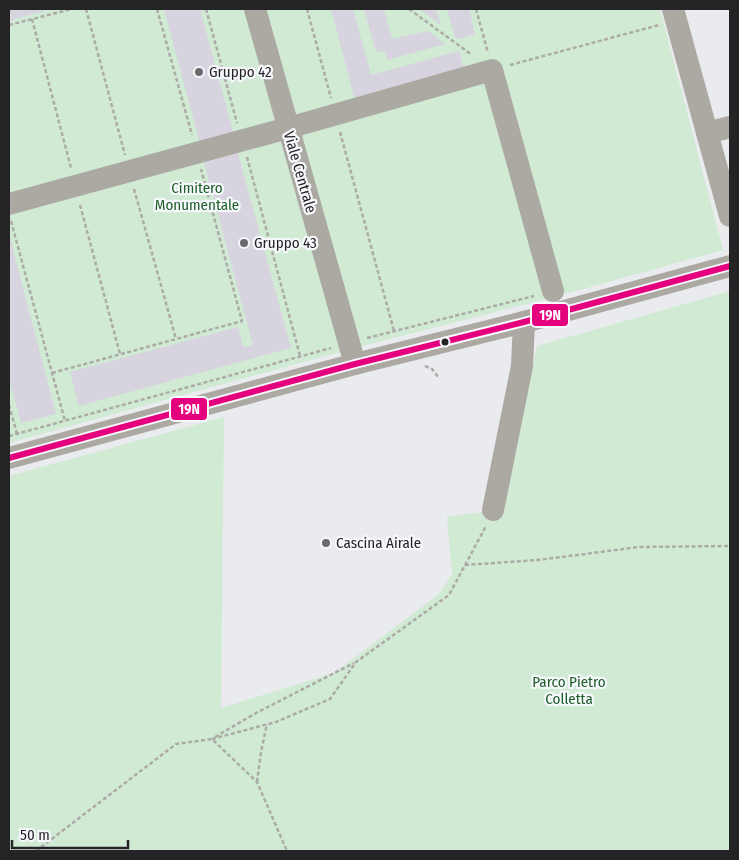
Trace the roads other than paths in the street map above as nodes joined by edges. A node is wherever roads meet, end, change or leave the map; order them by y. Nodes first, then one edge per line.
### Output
1 (256, 9) edge
2 (675, 14) edge
3 (730, 127) edge
4 (288, 128) junction
5 (707, 133) junction
6 (9, 204) edge
7 (730, 216) edge
8 (730, 266) edge
9 (553, 291) road end
10 (524, 322) junction
11 (352, 353) junction
12 (9, 458) edge
13 (493, 510) road end

1 - 4 street, Viale Centrale
2 - 5 street
3 - 5 street
4 - 6 street
4 - 9 street
4 - 11 street, Viale Centrale
5 - 7 street
8 - 10 street
10 - 11 street
10 - 13 street
11 - 12 street

